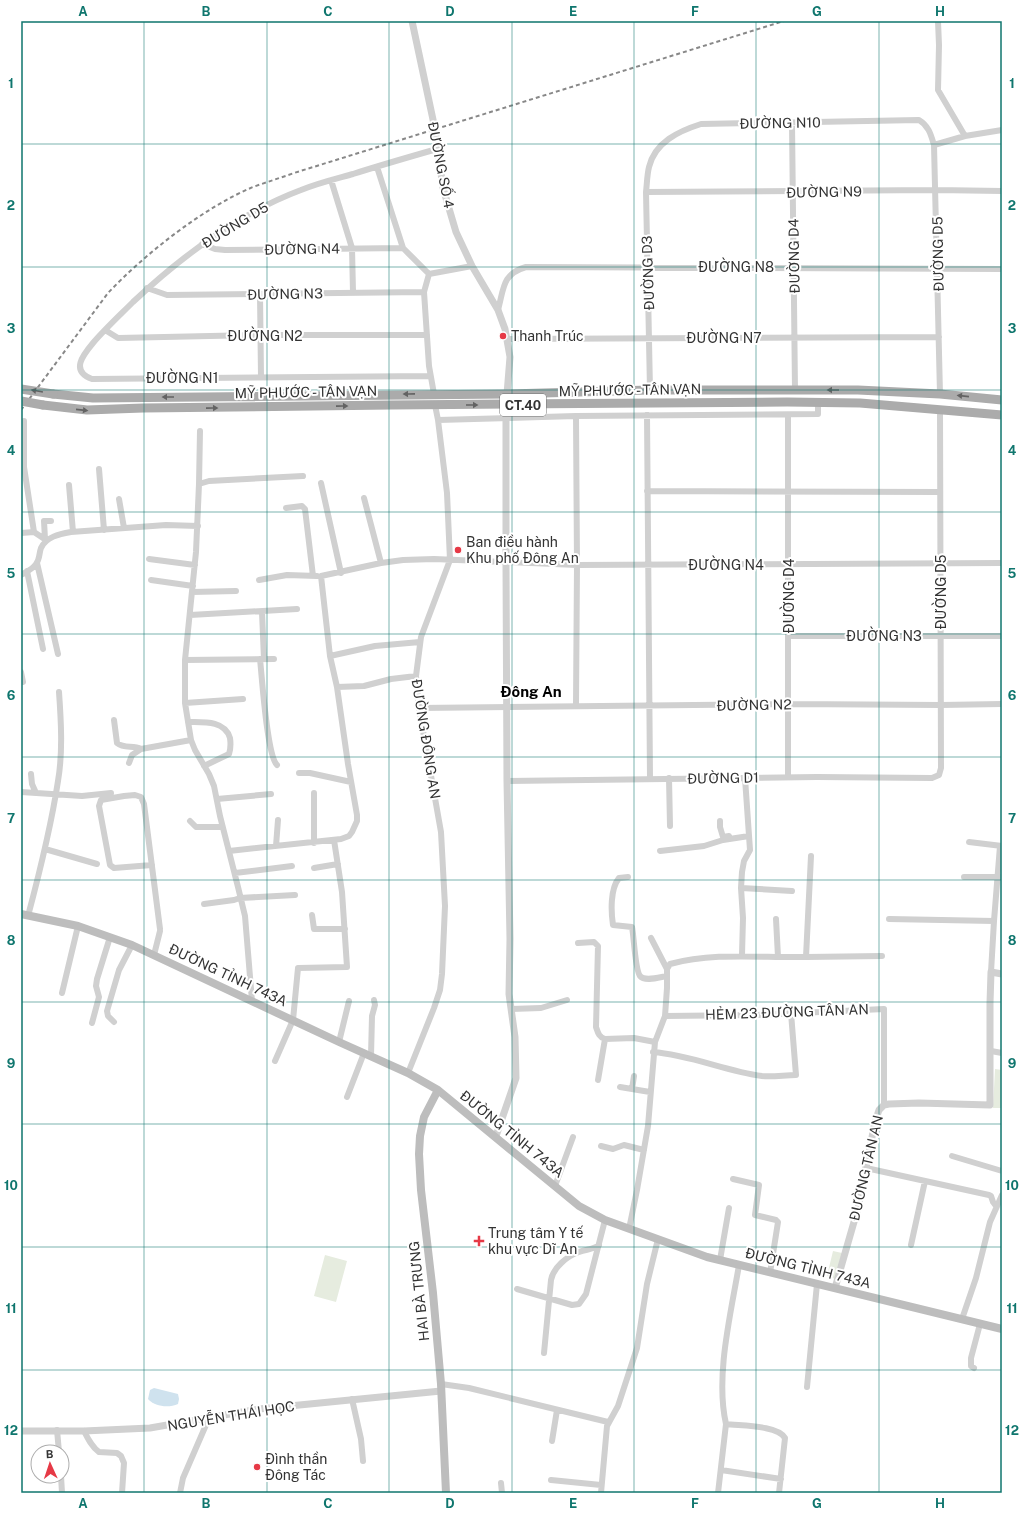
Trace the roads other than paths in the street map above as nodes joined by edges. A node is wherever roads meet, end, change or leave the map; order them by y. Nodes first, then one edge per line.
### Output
1 (412, 21) edge
2 (938, 21) edge
3 (919, 120) joint
4 (792, 123) junction
5 (1002, 130) edge
6 (965, 136) junction
7 (934, 145) junction
8 (437, 149) junction
9 (652, 158) joint
10 (377, 166) junction
11 (331, 180) junction
12 (936, 190) junction
13 (646, 192) junction
14 (793, 192) junction
15 (1002, 192) edge
16 (202, 244) junction
17 (352, 248) junction
18 (403, 248) junction
19 (472, 266) junction
20 (647, 266) junction
21 (794, 267) junction
22 (938, 268) junction
23 (1002, 269) edge
24 (429, 274) junction
25 (147, 288) junction
26 (353, 292) junction
27 (424, 292) junction
28 (260, 294) junction
29 (498, 310) junction
30 (104, 330) junction
31 (261, 335) junction
32 (427, 335) junction
33 (939, 337) junction
34 (650, 338) junction
35 (794, 338) junction
36 (508, 339) junction
37 (81, 371) joint
38 (430, 376) junction
39 (261, 377) junction
40 (21, 389) edge
41 (650, 390) junction
42 (795, 390) junction
43 (434, 394) junction
44 (507, 394) junction
45 (940, 394) junction
46 (1002, 400) edge
47 (21, 401) edge
48 (818, 402) junction
49 (435, 405) junction
50 (506, 405) junction
51 (940, 409) junction
52 (647, 415) junction
53 (788, 415) junction
54 (1002, 415) edge
55 (576, 416) junction
56 (506, 418) junction
57 (438, 420) junction
58 (21, 424) edge
59 (200, 431) dead end
60 (98, 469) dead end
61 (303, 476) dead end
62 (321, 482) dead end
63 (199, 484) junction
64 (69, 485) dead end
65 (647, 491) junction
66 (789, 492) junction
67 (940, 492) junction
68 (364, 498) dead end
69 (119, 500) dead end
70 (286, 508) dead end
71 (52, 521) dead end
72 (198, 526) junction
73 (124, 528) junction
74 (104, 530) junction
75 (34, 532) junction
76 (74, 532) junction
77 (21, 533) edge
78 (46, 540) junction
79 (149, 559) dead end
80 (450, 560) junction
81 (37, 563) junction
82 (381, 563) junction
83 (506, 563) junction
84 (941, 563) junction
85 (1002, 563) edge
86 (789, 564) junction
87 (195, 565) junction
88 (577, 565) junction
89 (648, 565) junction
90 (27, 571) junction
91 (341, 573) junction
92 (21, 575) edge
93 (313, 576) junction
94 (321, 576) junction
95 (151, 580) dead end
96 (259, 580) dead end
97 (192, 589) junction
98 (236, 591) dead end
99 (298, 609) dead end
100 (262, 612) junction
101 (190, 615) junction
102 (789, 636) junction
103 (941, 636) junction
104 (1002, 636) edge
105 (420, 642) junction
106 (43, 649) dead end
107 (58, 654) dead end
108 (330, 656) junction
109 (262, 659) junction
110 (274, 659) dead end
111 (185, 660) junction
112 (21, 672) edge
113 (416, 676) junction
114 (23, 682) dead end
115 (337, 687) junction
116 (58, 692) dead end
117 (243, 699) dead end
118 (185, 703) junction
119 (789, 704) junction
120 (1002, 704) edge
121 (941, 705) junction
122 (576, 706) junction
123 (649, 706) junction
124 (506, 707) junction
125 (419, 708) junction
126 (114, 720) dead end
127 (188, 722) junction
128 (191, 740) junction
129 (141, 749) junction
130 (129, 763) dead end
131 (278, 765) dead end
132 (204, 766) junction
133 (299, 773) dead end
134 (32, 774) dead end
135 (939, 775) joint
136 (788, 777) junction
137 (669, 778) junction
138 (745, 778) junction
139 (650, 779) junction
140 (507, 781) junction
141 (351, 782) junction
142 (21, 792) edge
143 (36, 793) junction
144 (111, 793) dead end
145 (314, 793) dead end
146 (271, 794) dead end
147 (56, 795) junction
148 (217, 799) junction
149 (278, 820) dead end
150 (190, 821) dead end
151 (720, 821) dead end
152 (670, 826) dead end
153 (222, 827) junction
154 (749, 835) junction
155 (334, 840) junction
156 (969, 842) dead end
157 (314, 843) junction
158 (276, 846) junction
159 (1001, 846) edge
160 (45, 849) junction
161 (229, 851) junction
162 (660, 851) dead end
163 (811, 856) dead end
164 (97, 864) dead end
165 (338, 864) junction
166 (152, 865) junction
167 (292, 866) dead end
168 (314, 868) dead end
169 (234, 873) junction
170 (628, 877) dead end
171 (964, 877) dead end
172 (1000, 877) edge
173 (741, 888) junction
174 (792, 891) dead end
175 (295, 895) dead end
176 (240, 898) junction
177 (204, 904) dead end
178 (24, 915) edge
179 (312, 915) dead end
180 (776, 919) dead end
181 (889, 919) dead end
182 (994, 921) junction
183 (78, 926) junction
184 (345, 929) junction
185 (110, 937) junction
186 (651, 938) dead end
187 (578, 943) dead end
188 (132, 945) junction
189 (154, 955) junction
190 (742, 956) junction
191 (882, 956) dead end
192 (778, 957) junction
193 (806, 957) junction
194 (667, 972) junction
195 (991, 972) junction
196 (1002, 974) edge
197 (62, 993) dead end
198 (374, 1000) dead end
199 (567, 1000) dead end
200 (252, 1001) junction
201 (349, 1001) dead end
202 (511, 1009) junction
203 (791, 1014) junction
204 (665, 1016) junction
205 (293, 1020) junction
206 (114, 1022) dead end
207 (92, 1023) dead end
208 (605, 1039) junction
209 (339, 1042) junction
210 (654, 1042) junction
211 (991, 1051) junction
212 (654, 1052) junction
213 (1002, 1053) edge
214 (368, 1055) junction
215 (275, 1061) dead end
216 (408, 1073) junction
217 (634, 1076) dead end
218 (598, 1080) dead end
219 (620, 1087) dead end
220 (632, 1089) junction
221 (438, 1090) junction
222 (650, 1092) junction
223 (347, 1097) dead end
224 (884, 1105) junction
225 (496, 1136) junction
226 (573, 1137) dead end
227 (600, 1146) dead end
228 (644, 1150) junction
229 (952, 1156) dead end
230 (866, 1168) junction
231 (1002, 1171) edge
232 (733, 1179) dead end
233 (925, 1181) junction
234 (555, 1186) junction
235 (1002, 1195) edge
236 (996, 1206) junction
237 (730, 1208) dead end
238 (605, 1220) junction
239 (629, 1229) junction
240 (658, 1239) junction
241 (599, 1245) junction
242 (911, 1245) dead end
243 (720, 1260) junction
244 (739, 1265) junction
245 (770, 1273) junction
246 (817, 1284) junction
247 (835, 1288) junction
248 (517, 1289) dead end
249 (550, 1298) junction
250 (962, 1319) junction
251 (980, 1324) junction
252 (1002, 1329) edge
253 (544, 1353) dead end
254 (974, 1368) dead end
255 (441, 1387) junction
256 (807, 1387) dead end
257 (352, 1398) junction
258 (558, 1410) junction
259 (209, 1418) junction
260 (608, 1422) junction
261 (726, 1424) junction
262 (57, 1430) junction
263 (21, 1431) edge
264 (84, 1431) junction
265 (552, 1442) dead end
266 (58, 1444) edge
267 (363, 1461) dead end
268 (721, 1470) junction
269 (781, 1479) junction
270 (551, 1480) dead end
271 (502, 1483) dead end
272 (601, 1485) junction
273 (122, 1493) edge
274 (180, 1493) edge
275 (446, 1493) edge
276 (502, 1493) edge
277 (601, 1493) edge
278 (718, 1493) edge
279 (779, 1493) edge

1 - 8 street, ĐƯỜNG SỐ 4
2 - 6 street
3 - 4 street, ĐƯỜNG N10
3 - 7 street, ĐƯỜNG D5
4 - 9 street, ĐƯỜNG N10
4 - 14 street, ĐƯỜNG D4
5 - 6 street
6 - 7 street
7 - 12 street, ĐƯỜNG D5
8 - 10 street, ĐƯỜNG D5
8 - 19 street, ĐƯỜNG SỐ 4
9 - 13 street, ĐƯỜNG D3
10 - 11 street, ĐƯỜNG D5
10 - 18 street
11 - 16 street, ĐƯỜNG D5
11 - 17 street
12 - 14 street, ĐƯỜNG N9
12 - 15 street, ĐƯỜNG N9
12 - 22 street, ĐƯỜNG D5
13 - 14 street, ĐƯỜNG N9
13 - 20 street, ĐƯỜNG D3
14 - 21 street, ĐƯỜNG D4
16 - 17 street, ĐƯỜNG N4
16 - 25 street, ĐƯỜNG D5
17 - 18 street, ĐƯỜNG N4
17 - 26 street
18 - 24 street
19 - 24 street
19 - 29 street, ĐƯỜNG SỐ 4
20 - 21 street, ĐƯỜNG N8
20 - 29 street, ĐƯỜNG N8
20 - 34 street, ĐƯỜNG D3
21 - 22 street, ĐƯỜNG N8
21 - 35 street, ĐƯỜNG D4
22 - 23 street, ĐƯỜNG N8
22 - 33 street, ĐƯỜNG D5
24 - 27 street
25 - 28 street, ĐƯỜNG N3
25 - 30 street, ĐƯỜNG D5
26 - 27 street, ĐƯỜNG N3
26 - 28 street, ĐƯỜNG N3
27 - 32 street
28 - 31 street
29 - 36 street, ĐƯỜNG SỐ 4
30 - 31 street, ĐƯỜNG N2
30 - 37 street, ĐƯỜNG D5
31 - 32 street, ĐƯỜNG N2
31 - 39 street
32 - 38 street
33 - 35 street, ĐƯỜNG N7
33 - 45 street, ĐƯỜNG D5
34 - 35 street, ĐƯỜNG N7
34 - 36 street, ĐƯỜNG N7
34 - 41 street, ĐƯỜNG D3
35 - 42 street, ĐƯỜNG D4
36 - 44 street, ĐƯỜNG SỐ 4
37 - 39 street, ĐƯỜNG N1
38 - 39 street, ĐƯỜNG N1
38 - 43 street
43 -> 40 main road, MỸ PHƯỚC - TÂN VẠN / CT.40, bridge
41 - 42 main road, MỸ PHƯỚC - TÂN VẠN / CT.40
41 - 44 main road, MỸ PHƯỚC - TÂN VẠN / CT.40
45 -> 42 main road, MỸ PHƯỚC - TÂN VẠN / CT.40
43 - 44 main road, MỸ PHƯỚC - TÂN VẠN / CT.40
44 - 50 main road
46 -> 45 main road, MỸ PHƯỚC - TÂN VẠN / CT.40
47 -> 49 main road, MỸ PHƯỚC - TÂN VẠN / CT.40, bridge
48 - 50 main road, MỸ PHƯỚC - TÂN VẠN / CT.40
48 - 51 main road, MỸ PHƯỚC - TÂN VẠN / CT.40
48 - 53 street
49 -> 50 main road, MỸ PHƯỚC - TÂN VẠN / CT.40
49 - 57 street, ĐƯỜNG ĐÔNG AN
50 - 56 street
51 - 54 main road, MỸ PHƯỚC - TÂN VẠN / CT.40
51 - 67 street, ĐƯỜNG D5
52 - 53 street
52 - 55 street
52 - 65 street
53 - 66 street, ĐƯỜNG D4
55 - 56 street
55 - 88 street
56 - 57 street
56 - 83 street
57 - 80 street, ĐƯỜNG ĐÔNG AN
58 - 75 street
59 - 63 street
60 - 74 street
61 - 63 street
62 - 91 street
63 - 72 street
64 - 76 street
65 - 66 street
65 - 89 street
66 - 67 street
66 - 86 street, ĐƯỜNG D4
67 - 84 street, ĐƯỜNG D5
68 - 82 street
69 - 73 street
70 - 93 street
71 - 78 street
72 - 73 street
72 - 87 street
73 - 74 street
74 - 76 street
75 - 77 street
75 - 78 street
76 - 78 street
78 - 81 street
79 - 87 street
80 - 82 street, ĐƯỜNG N4
80 - 83 street, ĐƯỜNG N4
80 - 105 street, ĐƯỜNG ĐÔNG AN
81 - 90 street
81 - 107 street
82 - 91 street, ĐƯỜNG N4
83 - 88 street, ĐƯỜNG N4
83 - 124 street
84 - 85 street, ĐƯỜNG N4
84 - 86 street, ĐƯỜNG N4
84 - 103 street, ĐƯỜNG D5
86 - 89 street, ĐƯỜNG N4
86 - 102 street, ĐƯỜNG D4
87 - 97 street
88 - 89 street, ĐƯỜNG N4
88 - 122 street
89 - 123 street
90 - 92 street
90 - 106 street
91 - 94 street, ĐƯỜNG N4
93 - 94 street, ĐƯỜNG N4
93 - 96 street, ĐƯỜNG N4
94 - 108 street
95 - 97 street
97 - 98 street
97 - 101 street
99 - 100 street
100 - 101 street
100 - 109 street
101 - 111 street
102 - 103 street, ĐƯỜNG N3
102 - 119 street, ĐƯỜNG D4
103 - 104 street, ĐƯỜNG N3
103 - 121 street, ĐƯỜNG D5
105 - 108 street
105 - 113 street, ĐƯỜNG ĐÔNG AN
108 - 115 street
109 - 110 street
109 - 111 street
109 - 131 street
111 - 118 street
112 - 114 street
113 - 115 street
113 - 125 street, ĐƯỜNG ĐÔNG AN
115 - 141 street
116 - 147 street
117 - 118 street
118 - 127 street
119 - 121 street, ĐƯỜNG N2
119 - 123 street, ĐƯỜNG N2
119 - 136 street, ĐƯỜNG D4
120 - 121 street, ĐƯỜNG N2
121 - 135 street, ĐƯỜNG D5
122 - 123 street, ĐƯỜNG N2
122 - 124 street, ĐƯỜNG N2
123 - 139 street
124 - 125 street, ĐƯỜNG N2
124 - 140 street
125 - 216 street, ĐƯỜNG ĐÔNG AN
126 - 129 street
127 - 128 street
127 - 132 street
128 - 129 street
128 - 132 street
129 - 130 street
132 - 148 street
133 - 141 street
134 - 143 street
135 - 136 street, ĐƯỜNG D1
136 - 138 street, ĐƯỜNG D1
137 - 138 street, ĐƯỜNG D1
137 - 139 street, ĐƯỜNG D1
137 - 152 street
138 - 154 street
139 - 140 street, ĐƯỜNG D1
140 - 202 street
141 - 155 street
142 - 143 street
143 - 147 street
144 - 147 street
145 - 157 street
146 - 148 street
147 - 160 street
148 - 153 street
149 - 158 street
150 - 153 street
151 - 154 street
153 - 161 street
154 - 162 street
154 - 173 street
155 - 157 street
155 - 165 street
156 - 159 street
157 - 158 street
158 - 161 street
159 - 172 street
160 - 164 street
160 - 178 street
161 - 169 street
163 - 193 street
165 - 168 street
165 - 184 street
166 - 166 street
166 - 189 street
167 - 169 street
169 - 176 street
170 - 194 street
171 - 172 street
172 - 182 street
173 - 174 street
173 - 190 street
175 - 176 street
176 - 177 street
176 - 200 street
178 - 183 main road, ĐƯỜNG TỈNH 743A
179 - 184 street
180 - 192 street
181 - 182 street
182 - 195 street
183 - 185 main road, ĐƯỜNG TỈNH 743A
183 - 197 street
184 - 205 street
185 - 188 main road, ĐƯỜNG TỈNH 743A
185 - 207 street
186 - 194 street
187 - 208 street
188 - 189 main road, ĐƯỜNG TỈNH 743A
188 - 206 street
189 - 200 main road, ĐƯỜNG TỈNH 743A
190 - 192 street
190 - 194 street
191 - 193 street
192 - 193 street
194 - 204 street
195 - 196 street
195 - 211 street, ĐƯỜNG TÂN AN
198 - 214 street
199 - 202 street
200 - 205 main road, ĐƯỜNG TỈNH 743A
201 - 209 street
202 - 225 street
203 - 204 street, HẺM 23 ĐƯỜNG TÂN AN
203 - 212 street
203 - 224 street, HẺM 23 ĐƯỜNG TÂN AN
204 - 210 street
205 - 209 main road, ĐƯỜNG TỈNH 743A
205 - 215 street
208 - 210 street
208 - 218 street
209 - 214 main road, ĐƯỜNG TỈNH 743A
210 - 212 street
211 - 213 street
211 - 224 street, ĐƯỜNG TÂN AN
212 - 222 street
214 - 216 main road, ĐƯỜNG TỈNH 743A
214 - 223 street
216 - 221 main road, ĐƯỜNG TỈNH 743A
217 - 220 street
219 - 220 street
220 - 222 street
221 - 225 main road, ĐƯỜNG TỈNH 743A
221 - 255 main road, HAI BÀ TRƯNG
222 - 228 street
224 - 230 street, ĐƯỜNG TÂN AN
225 - 234 main road, ĐƯỜNG TỈNH 743A
226 - 234 street
227 - 228 street
228 - 239 street
229 - 231 street
230 - 233 street
230 - 247 street, ĐƯỜNG TÂN AN
232 - 245 street
233 - 236 street
233 - 242 street
234 - 238 main road, ĐƯỜNG TỈNH 743A
235 - 236 street
236 - 250 street
237 - 243 street
238 - 239 main road, ĐƯỜNG TỈNH 743A
238 - 241 street
239 - 240 main road, ĐƯỜNG TỈNH 743A
240 - 243 main road, ĐƯỜNG TỈNH 743A
240 - 260 street
241 - 249 street
241 - 249 street
243 - 244 main road, ĐƯỜNG TỈNH 743A
244 - 245 main road, ĐƯỜNG TỈNH 743A
244 - 261 street
245 - 246 main road, ĐƯỜNG TỈNH 743A
246 - 247 main road, ĐƯỜNG TỈNH 743A
246 - 256 street
247 - 250 main road, ĐƯỜNG TỈNH 743A
248 - 249 street
249 - 253 street
250 - 251 main road, ĐƯỜNG TỈNH 743A
251 - 252 main road, ĐƯỜNG TỈNH 743A
251 - 254 street
255 - 257 street, NGUYỄN THÁI HỌC
255 - 258 street
255 - 275 main road, HAI BÀ TRƯNG
257 - 259 street, NGUYỄN THÁI HỌC
257 - 267 street
258 - 260 street
258 - 265 street
259 - 264 street, NGUYỄN THÁI HỌC
259 - 274 street
260 - 272 street
261 - 268 street
261 - 269 street
262 - 263 street, NGUYỄN THÁI HỌC
262 - 264 street, NGUYỄN THÁI HỌC
262 - 266 street
264 - 273 street
268 - 269 street
268 - 278 street
269 - 279 street
270 - 272 street
271 - 276 street
272 - 277 street

